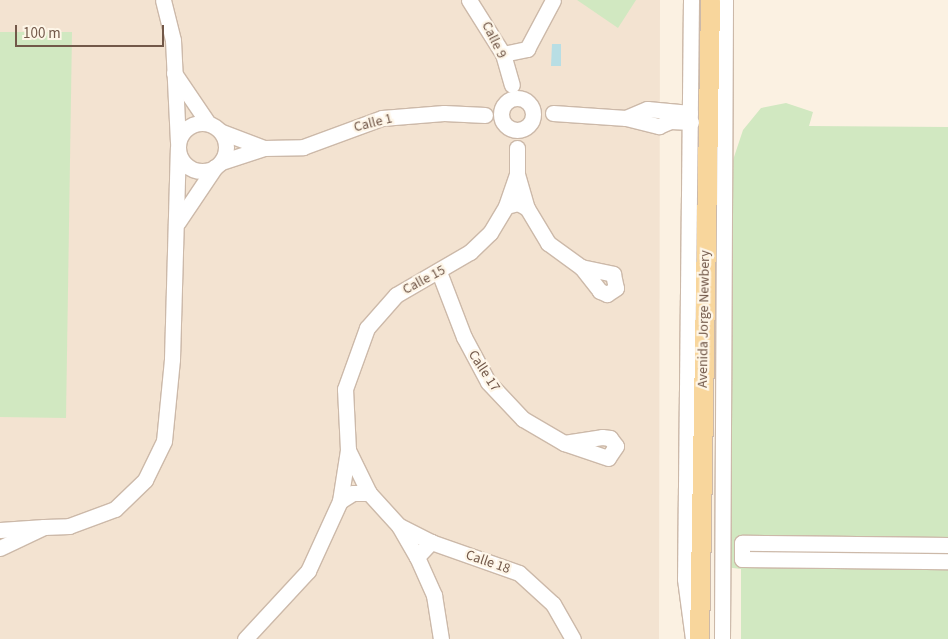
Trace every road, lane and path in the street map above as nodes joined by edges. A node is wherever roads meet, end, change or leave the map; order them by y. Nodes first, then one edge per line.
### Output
1 (163, 0) edge
2 (469, 0) edge
3 (553, 0) edge
4 (691, 0) edge
5 (710, 0) edge
6 (725, 0) edge
7 (503, 54) junction
8 (173, 72) junction
9 (512, 85) junction
10 (505, 103) junction
11 (528, 103) junction
12 (552, 113) junction
13 (485, 115) junction
14 (691, 118) junction
15 (208, 123) junction
16 (505, 126) junction
17 (528, 126) junction
18 (222, 132) junction
19 (178, 146) junction
20 (264, 148) junction
21 (517, 148) junction
22 (218, 165) junction
23 (517, 174) junction
24 (506, 206) junction
25 (527, 208) junction
26 (178, 223) junction
27 (581, 267) dead end
28 (439, 272) junction
29 (564, 443) dead end
30 (348, 450) junction
31 (369, 493) junction
32 (340, 501) junction
33 (399, 526) junction
34 (44, 528) junction
35 (0, 530) edge
36 (431, 542) junction
37 (948, 545) edge
38 (0, 548) edge
39 (722, 550) junction
40 (742, 551) junction
41 (417, 557) junction
42 (948, 560) edge
43 (245, 639) edge
44 (441, 639) edge
45 (573, 639) edge
46 (693, 639) edge
47 (699, 639) edge
48 (722, 639) edge

1 - 8 street
2 - 7 street, Calle 9
3 - 7 street
4 - 14 street
5 - 47 main road, Avenida Jorge Newbery
6 - 39 street
7 - 9 street, Calle 9
8 - 15 street
8 - 19 street
9 - 10 street
9 - 11 street
10 - 11 street
10 - 13 street
10 - 16 street
11 - 12 street
11 - 17 street
12 - 14 street
12 - 17 street
13 - 16 street
13 - 20 street, Calle 1
14 - 46 street
15 - 18 street
15 - 19 street
16 - 17 street
16 - 21 street
17 - 21 street
18 - 20 street
18 - 22 street
19 - 22 street
19 - 26 street
20 - 22 street
21 - 23 street
22 - 26 street
23 - 24 street, Calle 15
23 - 25 street
24 - 25 street
24 - 28 street, Calle 15
25 - 27 street
26 - 34 street
28 - 29 street, Calle 17
28 - 30 street, Calle 15
30 - 31 street
30 - 32 street
31 - 32 street
31 - 33 street
32 - 43 street
33 - 36 street, Calle 18
33 - 41 street
34 - 35 street
34 - 38 street
36 - 41 street
36 - 45 street, Calle 18
37 - 40 street
39 - 40 street
39 - 48 street
40 - 42 street
41 - 44 street

